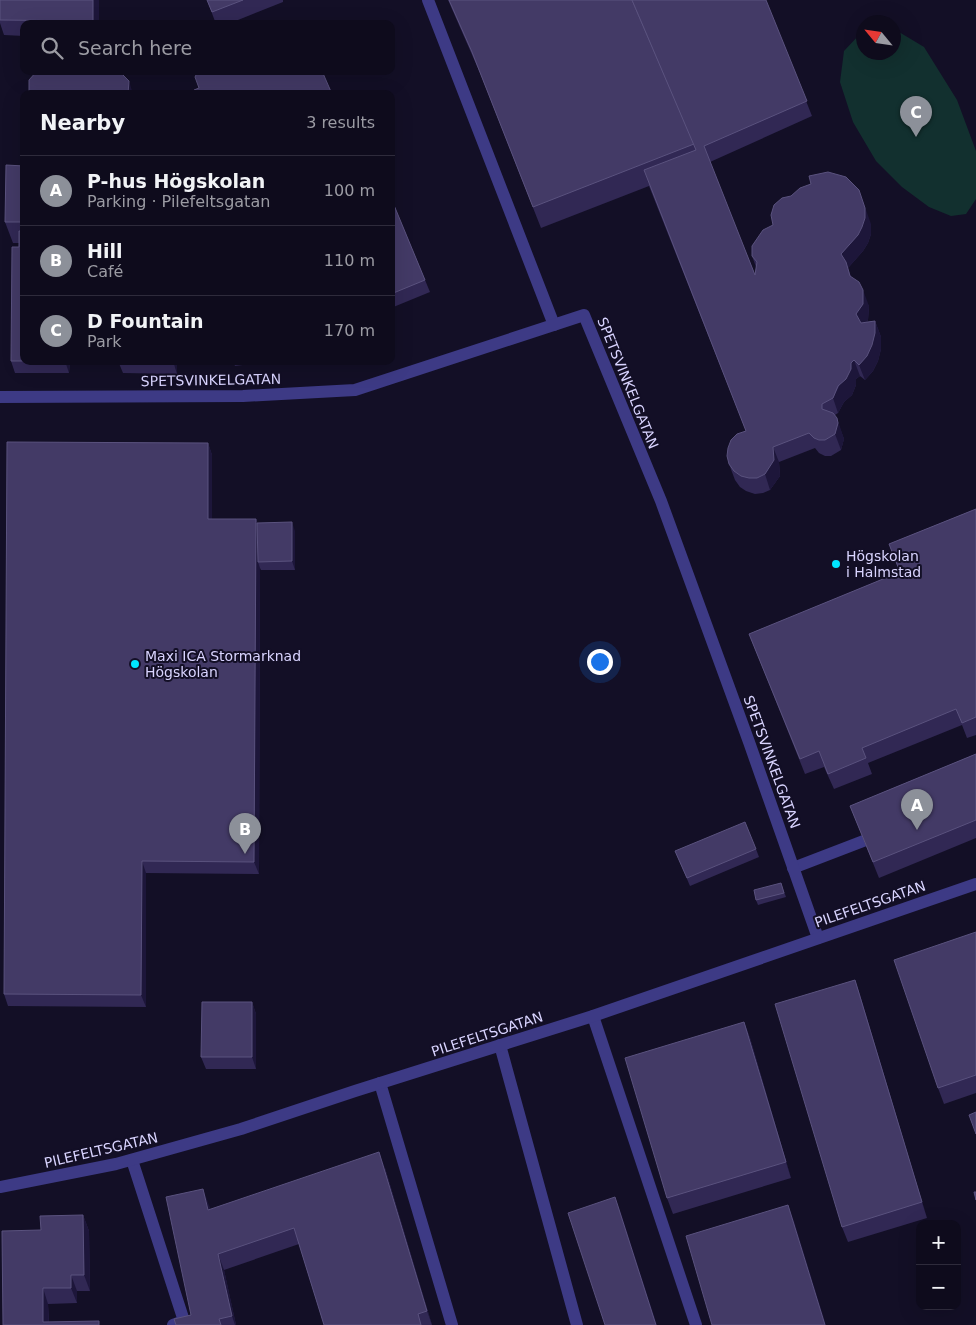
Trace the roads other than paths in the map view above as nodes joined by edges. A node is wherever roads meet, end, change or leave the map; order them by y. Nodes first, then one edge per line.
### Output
1 (428, 0) edge
2 (554, 324) junction
3 (0, 397) edge
4 (883, 833) edge
5 (793, 868) junction
6 (976, 884) edge
7 (818, 938) junction
8 (593, 1016) junction
9 (500, 1046) junction
10 (380, 1083) junction
11 (132, 1160) junction
12 (0, 1186) edge
13 (173, 1325) edge
14 (452, 1325) edge
15 (577, 1325) edge
16 (696, 1325) edge

1 - 2 street
2 - 3 street, SPETSVINKELGATAN
2 - 5 street, SPETSVINKELGATAN
4 - 5 street
5 - 7 street, SPETSVINKELGATAN
6 - 7 street, PILEFELTSGATAN
7 - 8 street, PILEFELTSGATAN
8 - 9 street, PILEFELTSGATAN
8 - 16 street
9 - 10 street, PILEFELTSGATAN
9 - 15 street
10 - 11 street, PILEFELTSGATAN
10 - 14 street
11 - 12 street, PILEFELTSGATAN
11 - 13 street

